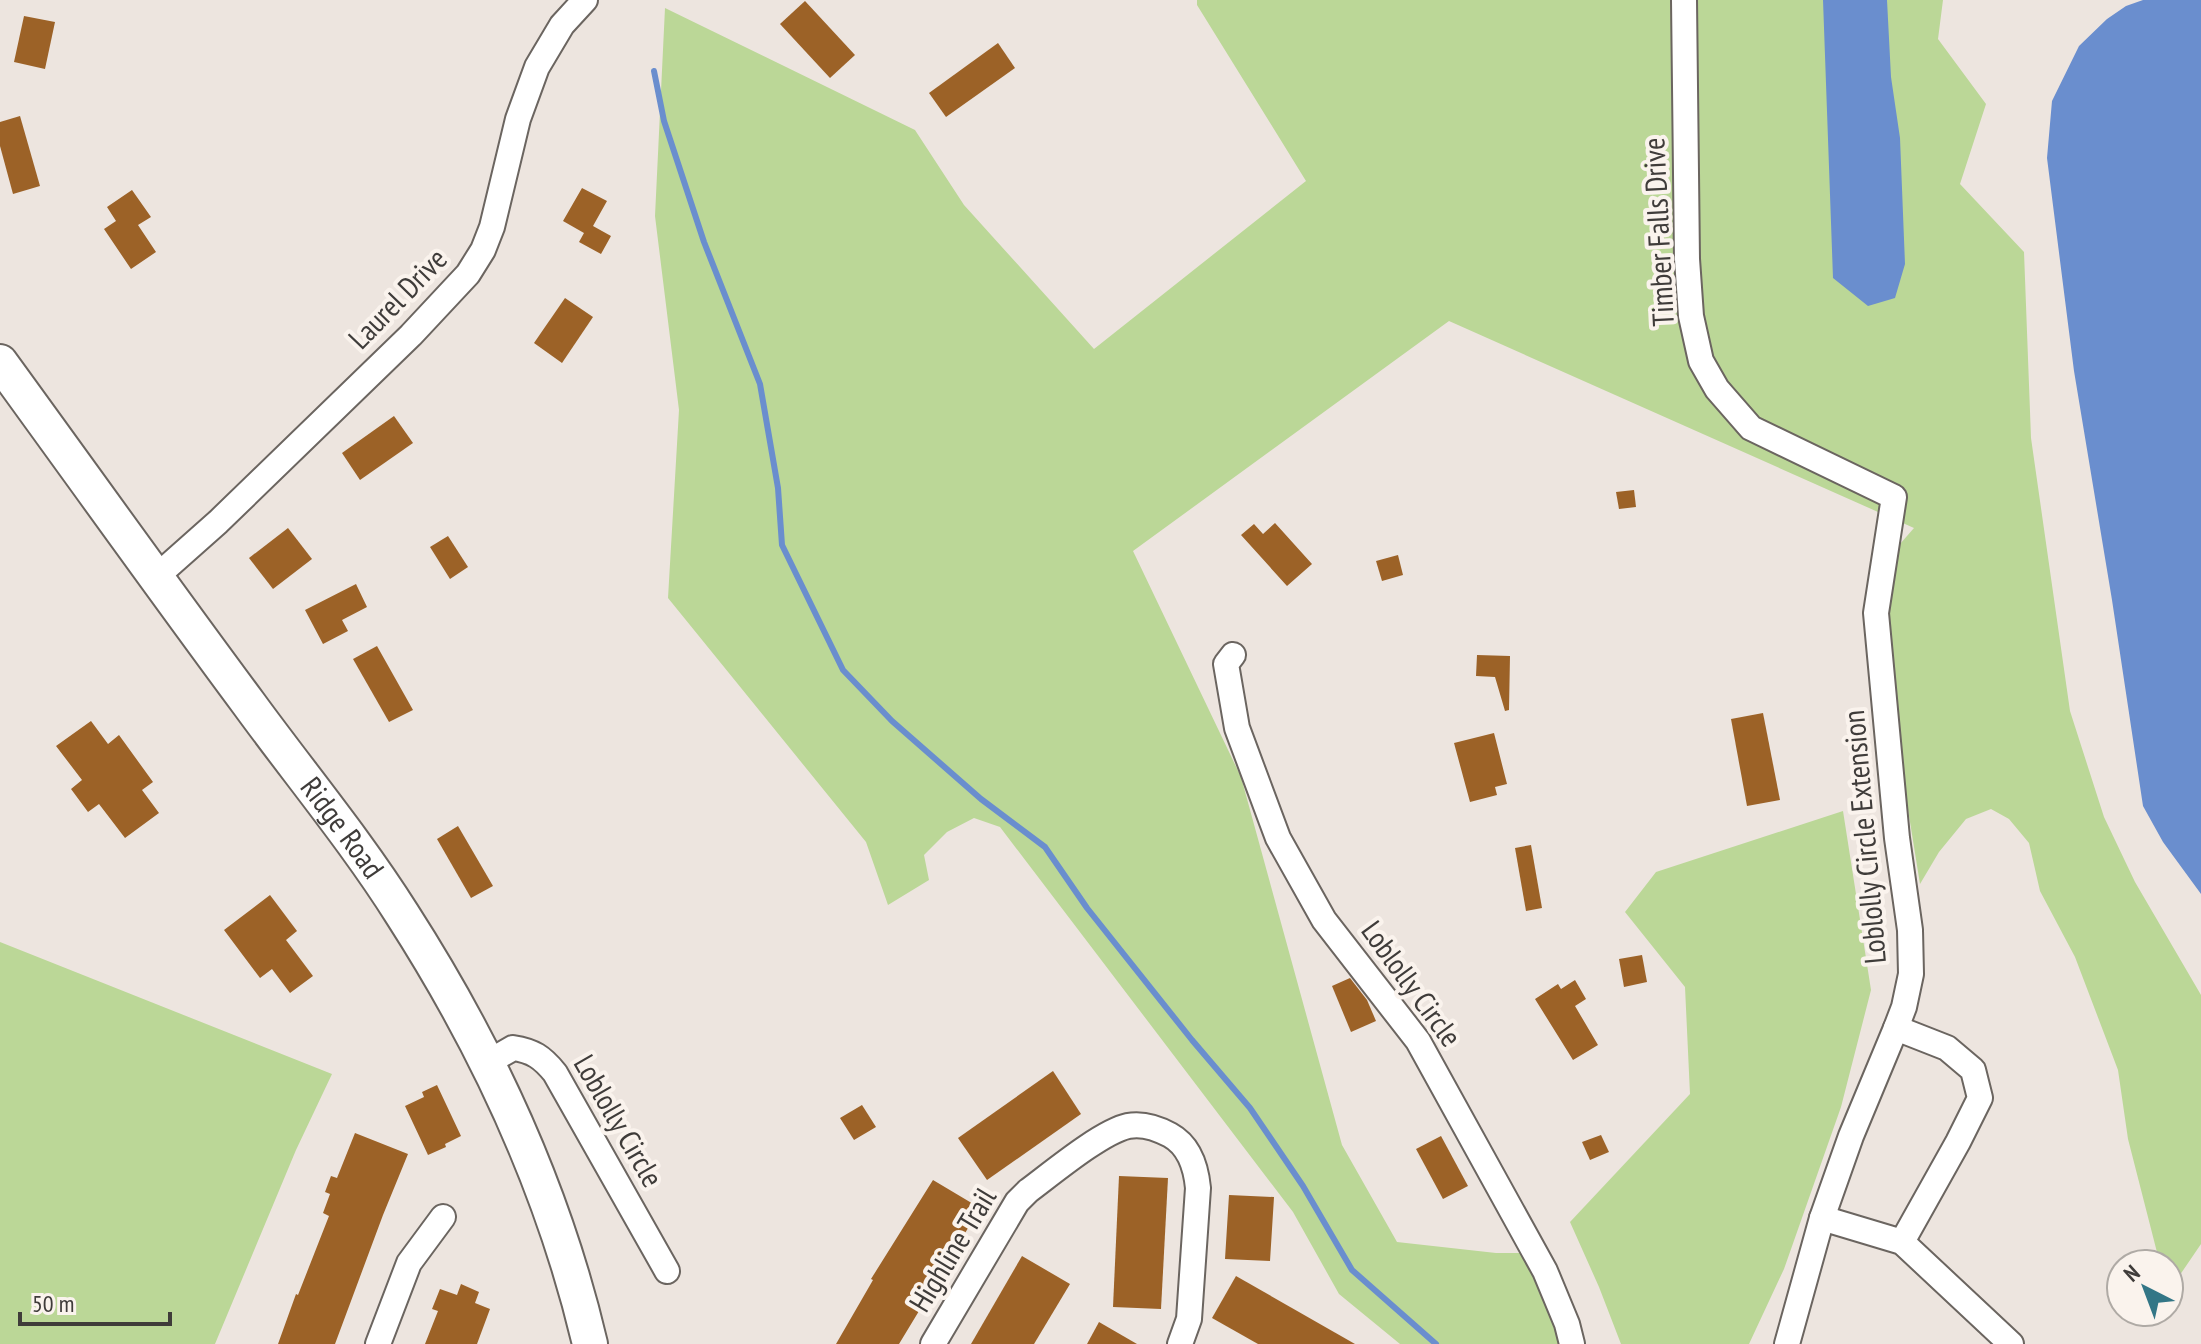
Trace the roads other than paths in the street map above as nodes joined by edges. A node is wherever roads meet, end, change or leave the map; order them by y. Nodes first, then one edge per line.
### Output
1 (585, 0) edge
2 (1684, 0) edge
3 (0, 362) edge
4 (1894, 497) joint
5 (156, 577) junction
6 (1233, 655) dead end
7 (1896, 1028) junction
8 (487, 1063) junction
9 (443, 1217) dead end
10 (1822, 1218) junction
11 (1902, 1242) junction
12 (667, 1271) dead end
13 (1184, 1343) edge
14 (378, 1344) edge
15 (590, 1344) edge
16 (933, 1344) edge
17 (1572, 1344) edge
18 (1787, 1344) edge
19 (2011, 1344) edge

1 - 5 street, Laurel Drive
2 - 4 street, Timber Falls Drive
3 - 5 street, Ridge Road
4 - 7 street, Loblolly Circle Extension
5 - 8 street, Ridge Road
6 - 17 street, Loblolly Circle
7 - 10 street, Loblolly Circle Extension
7 - 11 street
8 - 12 street, Loblolly Circle
8 - 15 street, Ridge Road
9 - 14 street
10 - 11 street
10 - 18 street, Loblolly Circle Extension
11 - 19 street
13 - 16 street, Highline Trail

